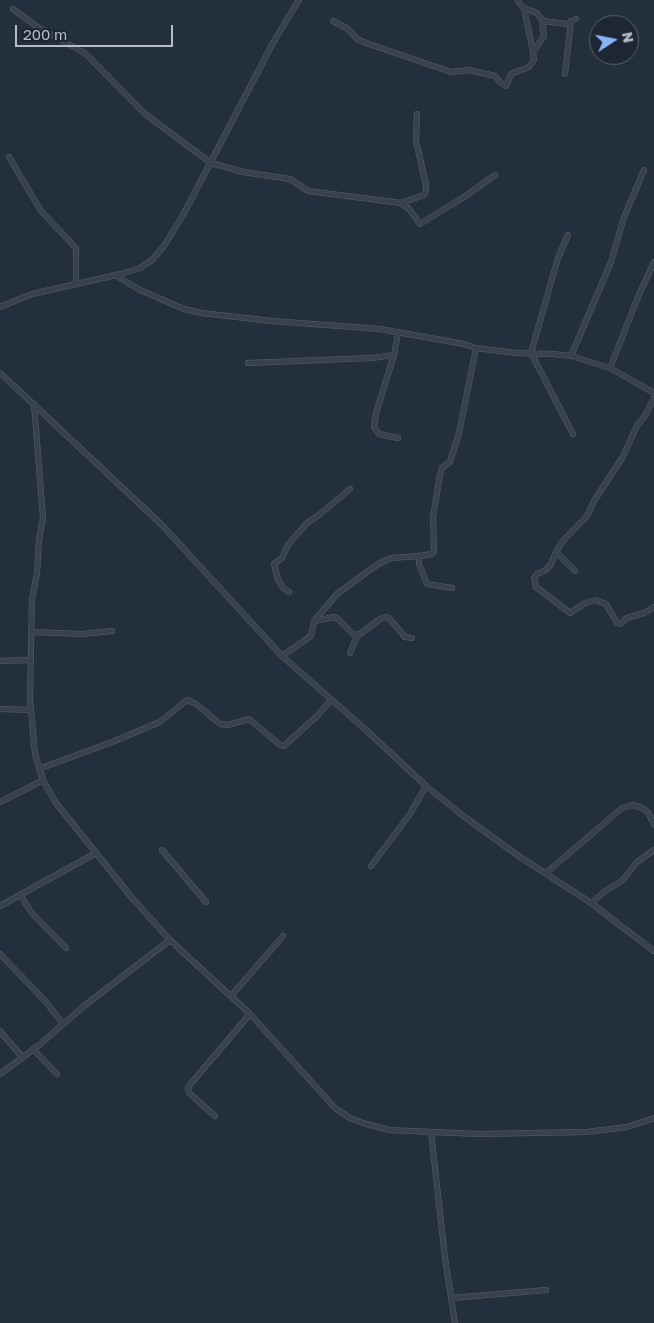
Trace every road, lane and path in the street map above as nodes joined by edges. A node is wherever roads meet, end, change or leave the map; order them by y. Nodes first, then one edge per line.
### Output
1 (518, 0) edge
2 (296, 1) edge
3 (524, 8) junction
4 (13, 9) dead end
5 (542, 20) junction
6 (333, 21) dead end
7 (533, 52) junction
8 (565, 74) dead end
9 (417, 114) dead end
10 (8, 157) dead end
11 (211, 163) junction
12 (644, 170) dead end
13 (495, 175) dead end
14 (401, 203) junction
15 (568, 236) dead end
16 (654, 262) edge
17 (115, 275) junction
18 (76, 284) junction
19 (0, 307) edge
20 (398, 333) junction
21 (476, 348) junction
22 (532, 353) junction
23 (394, 354) junction
24 (571, 356) junction
25 (248, 363) dead end
26 (610, 368) junction
27 (0, 373) edge
28 (654, 393) edge
29 (654, 398) edge
30 (34, 404) junction
31 (573, 434) dead end
32 (398, 438) dead end
33 (350, 489) dead end
34 (556, 552) junction
35 (419, 556) junction
36 (574, 571) dead end
37 (452, 588) dead end
38 (289, 592) dead end
39 (327, 605) junction
40 (654, 607) edge
41 (334, 616) junction
42 (314, 621) junction
43 (112, 631) dead end
44 (31, 632) junction
45 (358, 634) junction
46 (412, 638) dead end
47 (350, 653) dead end
48 (282, 656) junction
49 (31, 660) junction
50 (0, 661) edge
51 (331, 700) junction
52 (0, 709) edge
53 (31, 710) junction
54 (39, 769) junction
55 (42, 780) junction
56 (426, 786) junction
57 (0, 802) edge
58 (654, 825) edge
59 (162, 850) dead end
60 (654, 850) edge
61 (96, 853) junction
62 (371, 866) dead end
63 (546, 873) junction
64 (21, 896) junction
65 (206, 902) dead end
66 (591, 903) junction
67 (0, 906) edge
68 (283, 936) dead end
69 (170, 940) junction
70 (66, 948) dead end
71 (654, 950) edge
72 (0, 954) edge
73 (231, 996) junction
74 (250, 1014) junction
75 (63, 1024) junction
76 (0, 1031) edge
77 (33, 1049) junction
78 (23, 1058) junction
79 (0, 1074) edge
80 (57, 1074) dead end
81 (215, 1116) dead end
82 (654, 1118) edge
83 (431, 1132) junction
84 (546, 1290) dead end
85 (452, 1298) junction
86 (455, 1323) edge

1 - 3 street
2 - 11 street
3 - 5 street
3 - 7 street
4 - 11 street
5 - 7 street
5 - 8 street
6 - 7 street
9 - 14 street
10 - 18 street
11 - 14 street
11 - 17 street
12 - 24 street
13 - 14 street
15 - 22 street
16 - 26 street
17 - 18 street
17 - 20 street
18 - 19 street
20 - 21 street
20 - 23 street
21 - 22 street
21 - 35 street
22 - 24 street
22 - 31 street
23 - 25 street
23 - 32 street
24 - 26 street
26 - 28 street
27 - 30 street
29 - 34 street
30 - 44 street
30 - 48 street
33 - 38 street
34 - 36 street
34 - 40 street
35 - 37 street
35 - 39 street
39 - 41 street
39 - 42 street
41 - 42 street
41 - 45 street
42 - 48 street
43 - 44 street
44 - 49 street
45 - 46 street
45 - 47 street
48 - 51 street
49 - 50 street
49 - 53 street
51 - 54 street
51 - 56 street
52 - 53 street
53 - 54 street
54 - 55 street
55 - 57 street
55 - 61 street
56 - 62 street
56 - 63 street
58 - 63 street
59 - 65 street
60 - 66 street
61 - 64 street
61 - 69 street
63 - 66 street
64 - 67 street
64 - 70 street
66 - 71 street
68 - 73 street
69 - 73 street
69 - 75 street
72 - 75 street
73 - 74 street
74 - 81 street
74 - 83 street
75 - 77 street
76 - 78 street
77 - 78 street
77 - 80 street
78 - 79 street
82 - 83 street
83 - 85 street
84 - 85 street
85 - 86 street

